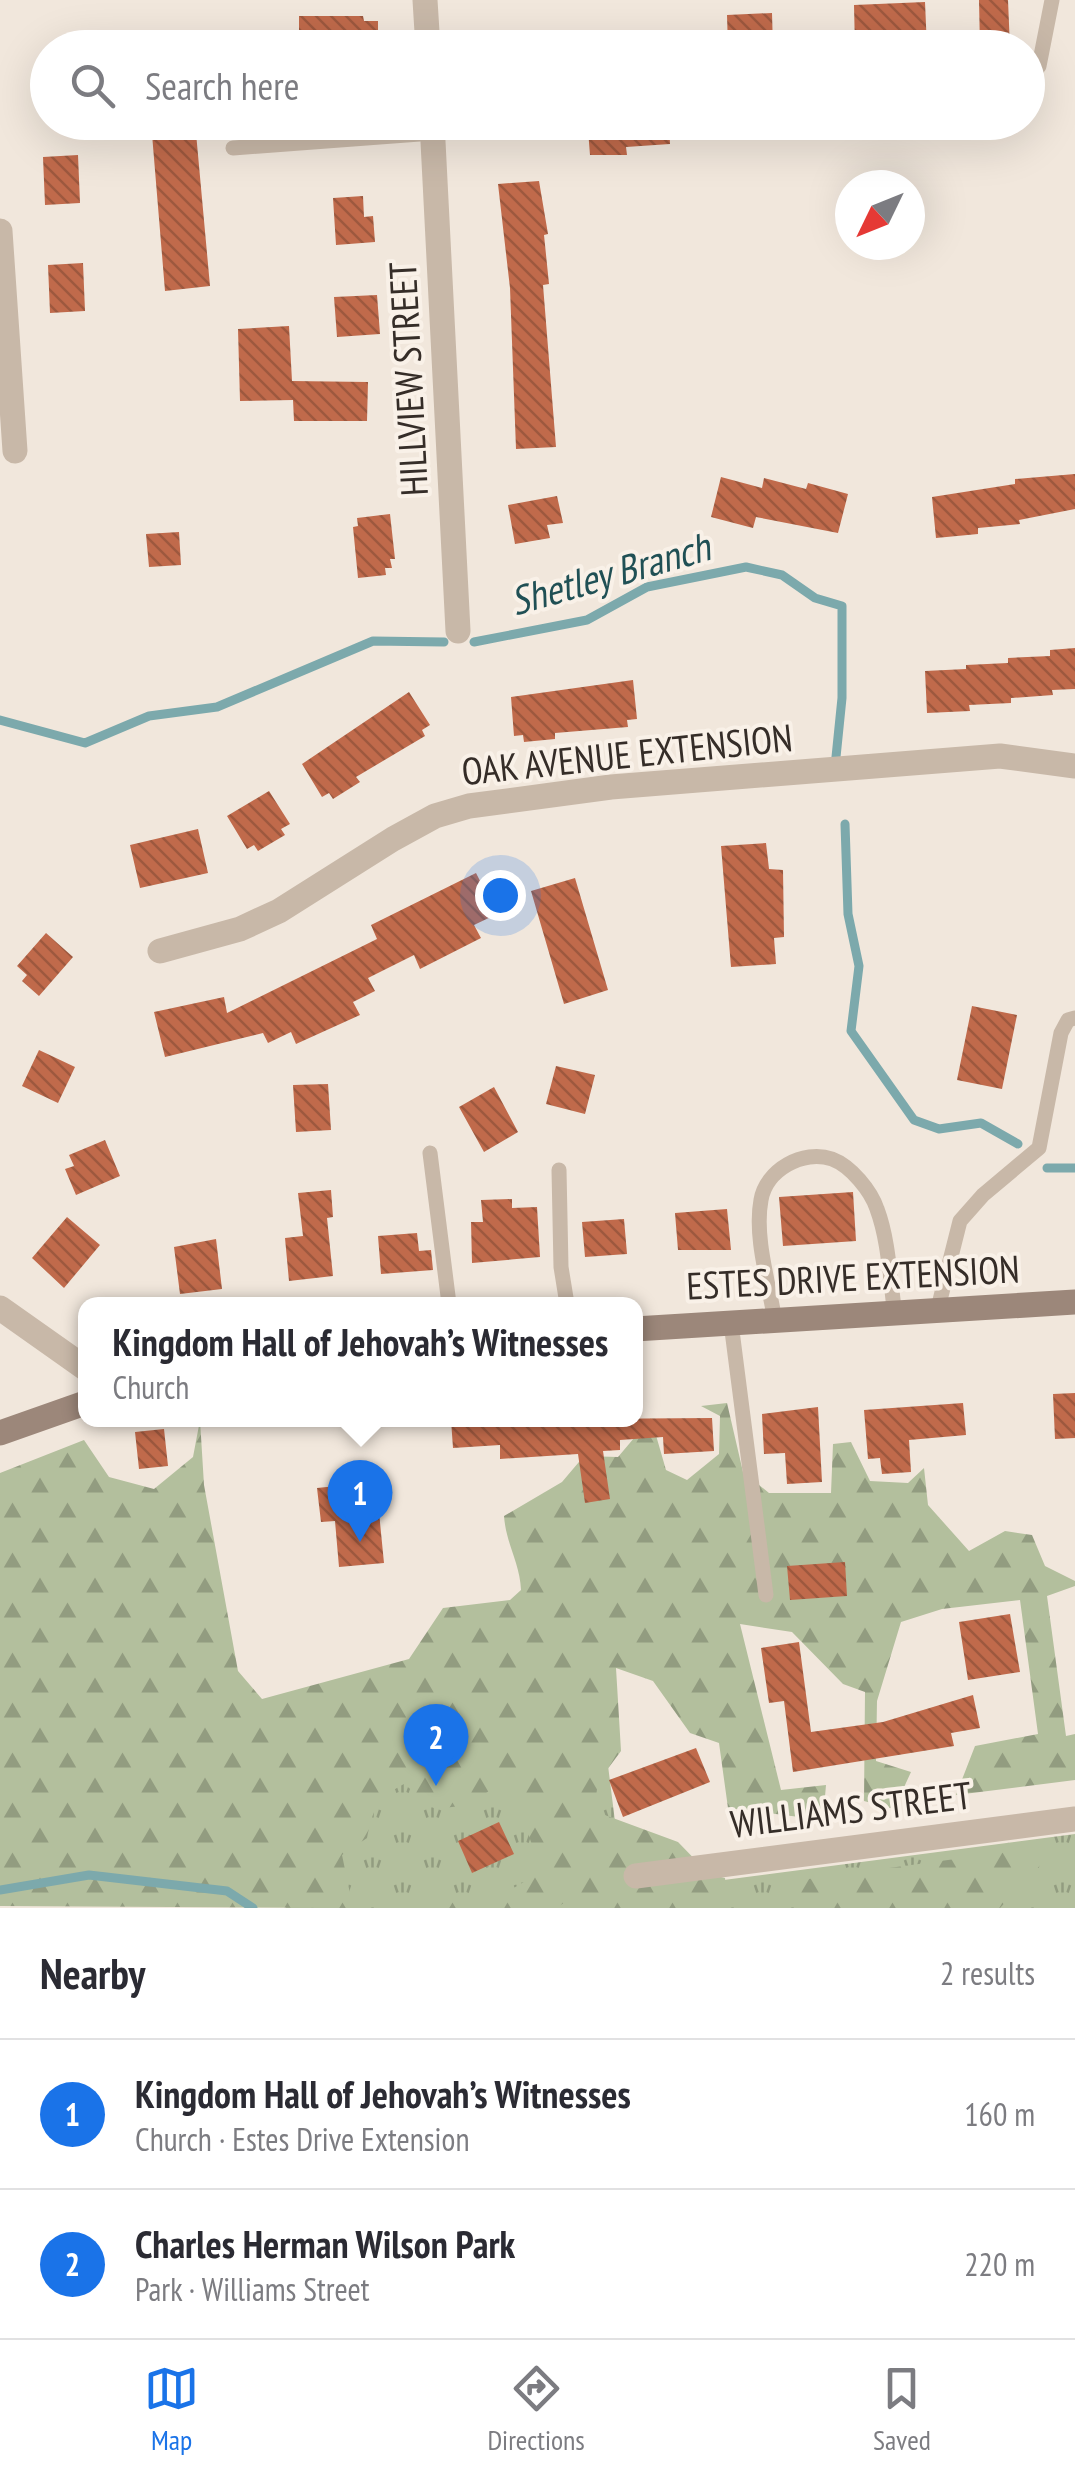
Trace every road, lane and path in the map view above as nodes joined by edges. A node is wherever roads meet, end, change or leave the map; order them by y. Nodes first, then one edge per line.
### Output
1 (425, 0) edge
2 (1052, 0) edge
3 (427, 30) edge
4 (1045, 36) edge
5 (313, 140) edge
6 (433, 140) edge
7 (233, 148) dead end
8 (0, 230) edge
9 (15, 451) dead end
10 (458, 632) dead end
11 (1075, 766) edge
12 (160, 951) dead end
13 (1075, 1018) edge
14 (430, 1153) dead end
15 (559, 1170) dead end
16 (448, 1297) edge
17 (567, 1297) edge
18 (1075, 1302) edge
19 (0, 1308) edge
20 (938, 1312) junction
21 (895, 1315) junction
22 (775, 1321) junction
23 (731, 1323) junction
24 (643, 1328) edge
25 (78, 1363) edge
26 (78, 1405) edge
27 (0, 1433) edge
28 (766, 1595) dead end
29 (1075, 1819) edge
30 (636, 1876) dead end

1 - 3 street
2 - 4 lane
5 - 7 lane
6 - 10 street, HILLVIEW STREET
8 - 9 street
11 - 12 street, OAK AVENUE EXTENSION
13 - 20 lane
14 - 16 lane
15 - 17 lane
18 - 20 main road, ESTES DRIVE EXTENSION
19 - 25 street
20 - 21 main road, ESTES DRIVE EXTENSION
21 - 22 main road, ESTES DRIVE EXTENSION
21 - 22 lane
22 - 23 main road, ESTES DRIVE EXTENSION
23 - 24 main road, ESTES DRIVE EXTENSION
23 - 28 lane
26 - 27 main road
29 - 30 street, WILLIAMS STREET

